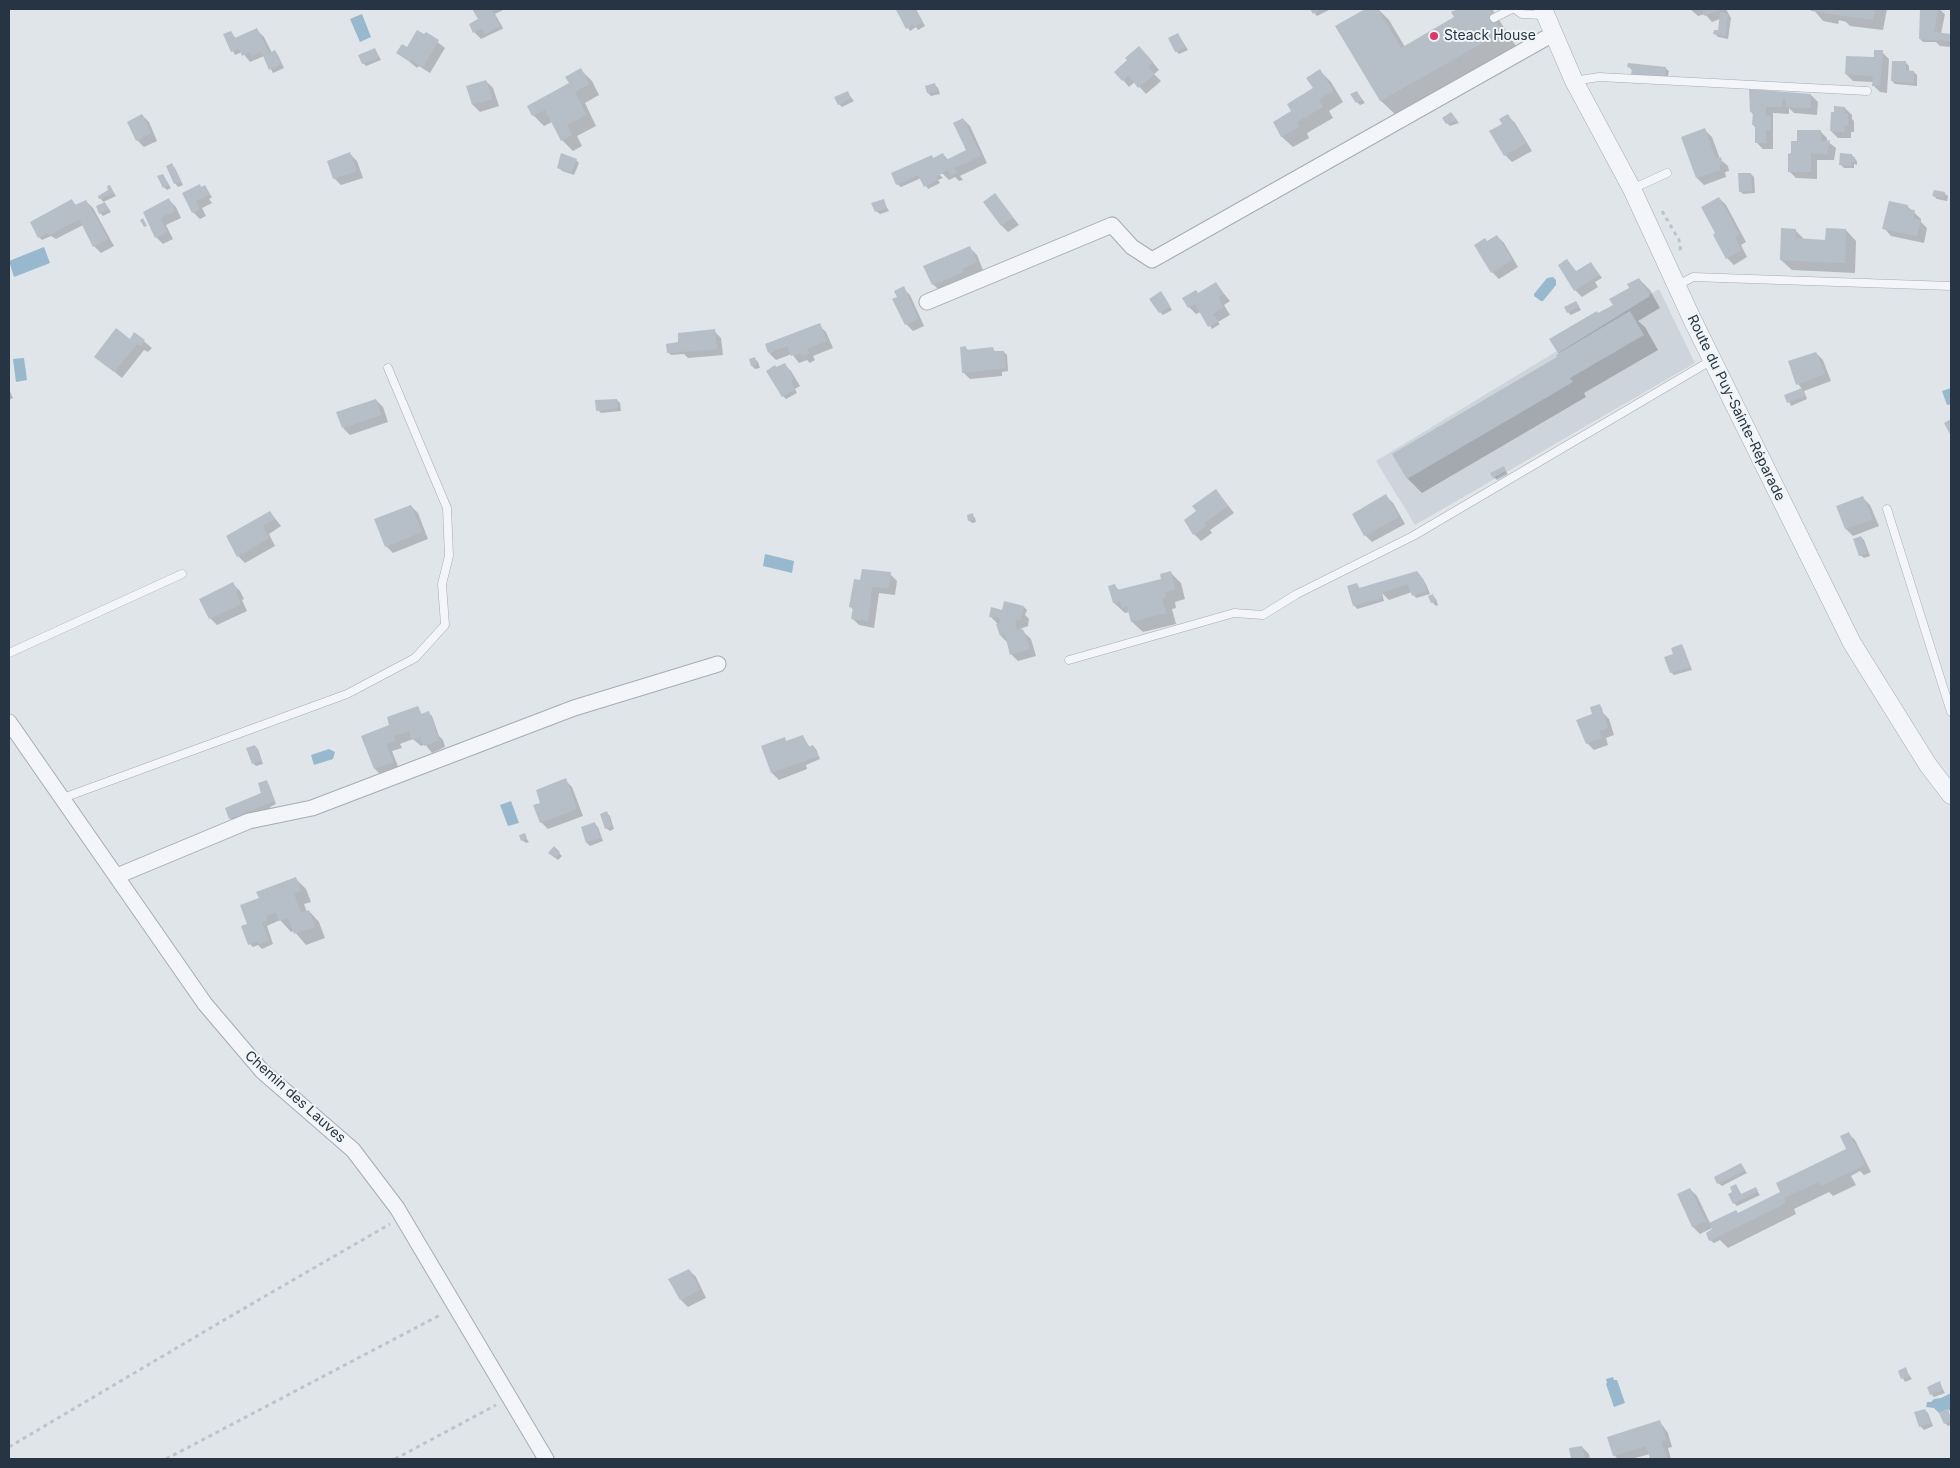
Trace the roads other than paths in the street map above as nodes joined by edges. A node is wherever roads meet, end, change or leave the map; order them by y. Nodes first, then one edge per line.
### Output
1 (1513, 9) edge
2 (1544, 12) edge
3 (1494, 18) dead end
4 (1553, 34) junction
5 (1574, 81) junction
6 (1867, 91) dead end
7 (1667, 173) dead end
8 (1632, 189) junction
9 (1676, 286) junction
10 (1951, 286) edge
11 (927, 302) dead end
12 (1712, 360) junction
13 (388, 368) dead end
14 (1887, 509) dead end
15 (182, 574) dead end
16 (9, 653) edge
17 (1069, 660) dead end
18 (718, 664) dead end
19 (1951, 712) edge
20 (9, 722) edge
21 (1951, 795) edge
22 (63, 798) junction
23 (117, 876) junction
24 (546, 1459) edge

1 - 2 lane
1 - 3 lane
2 - 4 street, Route du Puy-Sainte-Réparade
4 - 5 street, Route du Puy-Sainte-Réparade
4 - 11 street
5 - 6 lane
5 - 8 street, Route du Puy-Sainte-Réparade
7 - 8 lane
8 - 9 street, Route du Puy-Sainte-Réparade
9 - 10 lane
9 - 12 street, Route du Puy-Sainte-Réparade
12 - 17 lane
12 - 21 street, Route du Puy-Sainte-Réparade
13 - 22 lane
14 - 19 lane
15 - 16 lane
18 - 23 street
20 - 22 street, Chemin des Lauves
22 - 23 street, Chemin des Lauves
23 - 24 street, Chemin des Lauves

